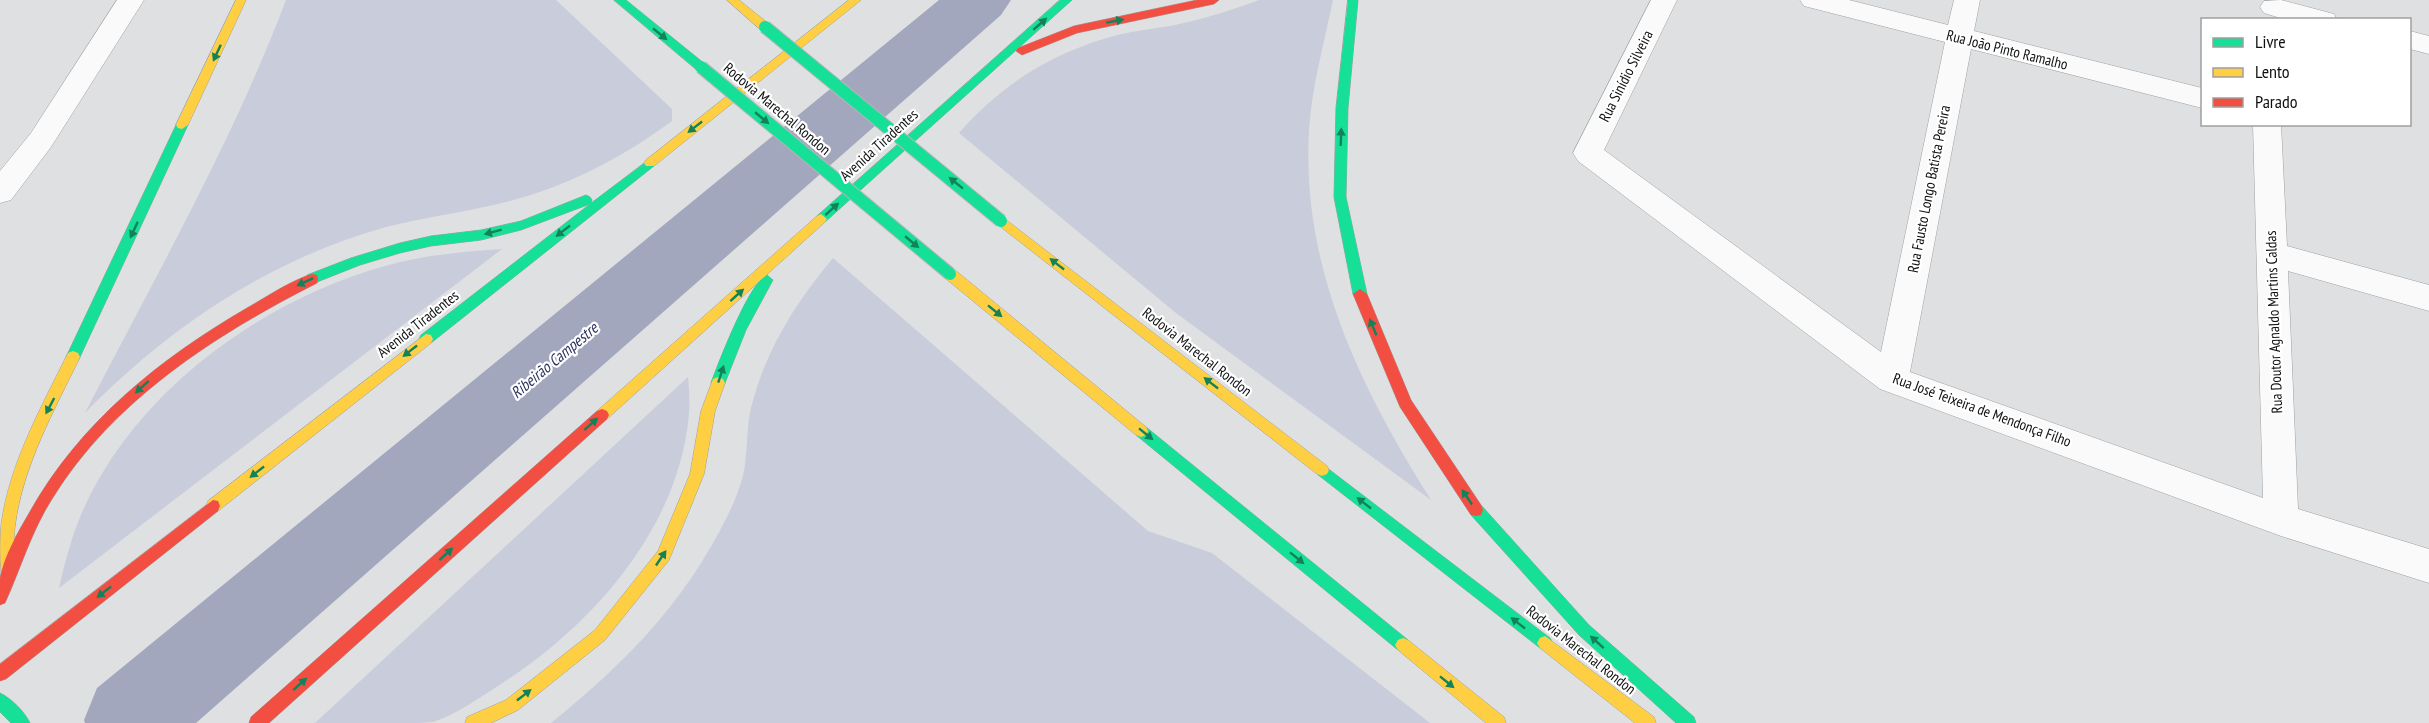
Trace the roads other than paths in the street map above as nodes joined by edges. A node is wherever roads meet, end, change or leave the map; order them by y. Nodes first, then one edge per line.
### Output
1 (132, 0) edge
2 (241, 0) edge
3 (619, 0) edge
4 (732, 0) edge
5 (1067, 0) edge
6 (1214, 0) edge
7 (1353, 0) edge
8 (1664, 0) edge
9 (1813, 0) edge
10 (1967, 0) edge
11 (852, 2) edge
12 (2273, 9) edge
13 (2315, 18) edge
14 (1959, 38) junction
15 (2411, 40) edge
16 (2429, 45) edge
17 (984, 73) junction
18 (2201, 98) edge
19 (2267, 126) edge
20 (1588, 153) joint
21 (642, 168) junction
22 (0, 192) edge
23 (789, 248) junction
24 (2272, 254) junction
25 (2429, 298) edge
26 (1892, 379) junction
27 (2281, 520) junction
28 (2429, 566) edge
29 (8, 572) junction
30 (0, 598) edge
31 (0, 674) edge
32 (3, 703) edge
33 (22, 723) edge
34 (257, 723) edge
35 (473, 723) edge
36 (1498, 723) edge
37 (1647, 723) edge
38 (1688, 723) edge

1 - 22 street
2 -> 29 main road
3 -> 36 main road, Rodovia Marechal Rondon, bridge
37 -> 4 main road, Rodovia Marechal Rondon, bridge
17 -> 5 main road, Avenida Tiradentes
17 -> 6 main road
38 -> 7 main road
8 - 20 street, Rua Sinídio Silveira
9 - 14 street, Rua João Pinto Ramalho
10 - 14 street, Rua Fausto Longo Batista Pereira
11 -> 21 main road, Avenida Tiradentes
12 - 13 street
14 - 18 street, Rua João Pinto Ramalho
14 - 26 street, Rua Fausto Longo Batista Pereira
15 - 16 street
23 -> 17 main road, Avenida Tiradentes
19 - 24 street, Rua Doutor Agnaldo Martins Caldas
20 - 26 street, Rua José Teixeira de Mendonça Filho
21 -> 29 main road
21 -> 31 main road, Avenida Tiradentes
34 -> 23 main road, Avenida Tiradentes
35 -> 23 main road
24 - 25 street
24 - 27 street, Rua Doutor Agnaldo Martins Caldas
26 - 27 street, Rua José Teixeira de Mendonça Filho
27 - 28 street, Rua José Teixeira de Mendonça Filho
29 - 30 main road
32 - 33 main road

